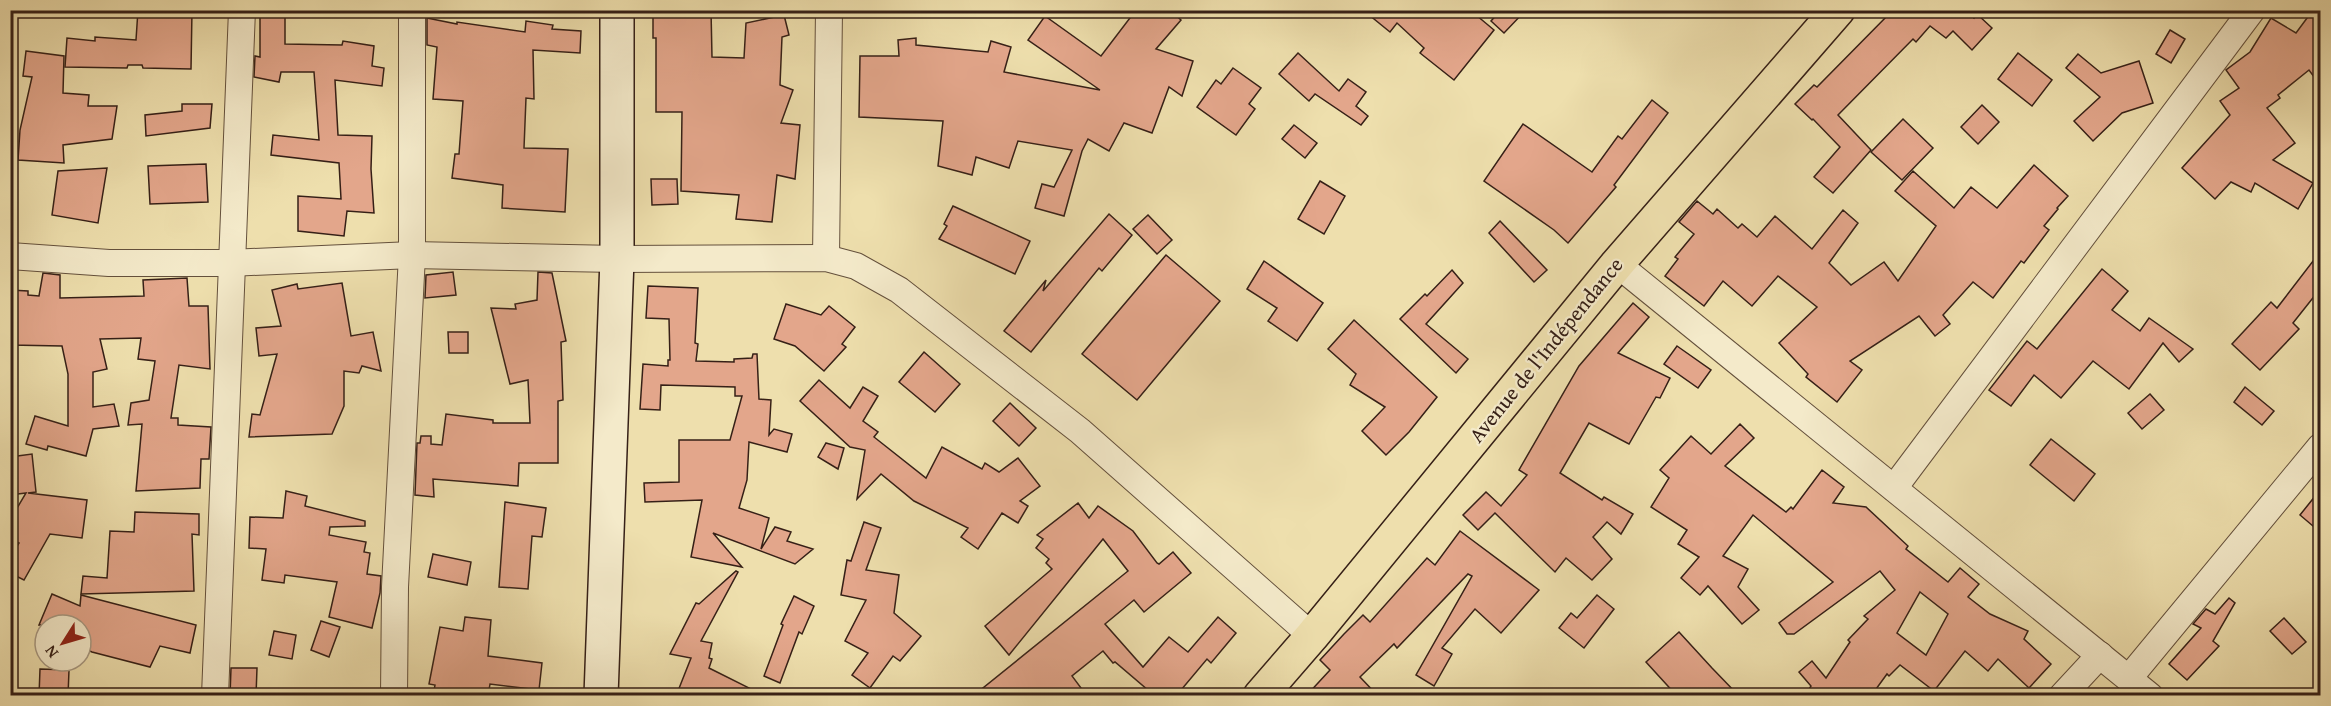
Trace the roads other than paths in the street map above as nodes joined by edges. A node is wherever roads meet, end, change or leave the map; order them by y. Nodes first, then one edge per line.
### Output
1 (242, 10) edge
2 (412, 10) edge
3 (617, 10) edge
4 (829, 10) edge
5 (1838, 10) edge
6 (2252, 10) edge
7 (412, 255) junction
8 (10, 256) edge
9 (826, 258) junction
10 (617, 259) junction
11 (231, 263) junction
12 (1617, 264) junction
13 (2320, 447) edge
14 (1894, 489) junction
15 (1312, 636) junction
16 (2100, 655) junction
17 (2128, 678) junction
18 (1265, 694) edge
19 (216, 696) edge
20 (394, 696) edge
21 (600, 696) edge
22 (2062, 696) edge
23 (2150, 696) edge

1 - 11 street
2 - 7 street
3 - 10 street
4 - 9 street
5 - 12 main road, Avenue de l'Indépendance
6 - 14 street
7 - 10 street
7 - 11 street
7 - 20 street
8 - 11 street
9 - 10 street
9 - 15 street
10 - 21 street
11 - 19 street
12 - 14 street
12 - 15 main road, Avenue de l'Indépendance
13 - 17 street
14 - 16 street
15 - 18 main road, Avenue de l'Indépendance
16 - 17 street
16 - 22 street
17 - 23 street

